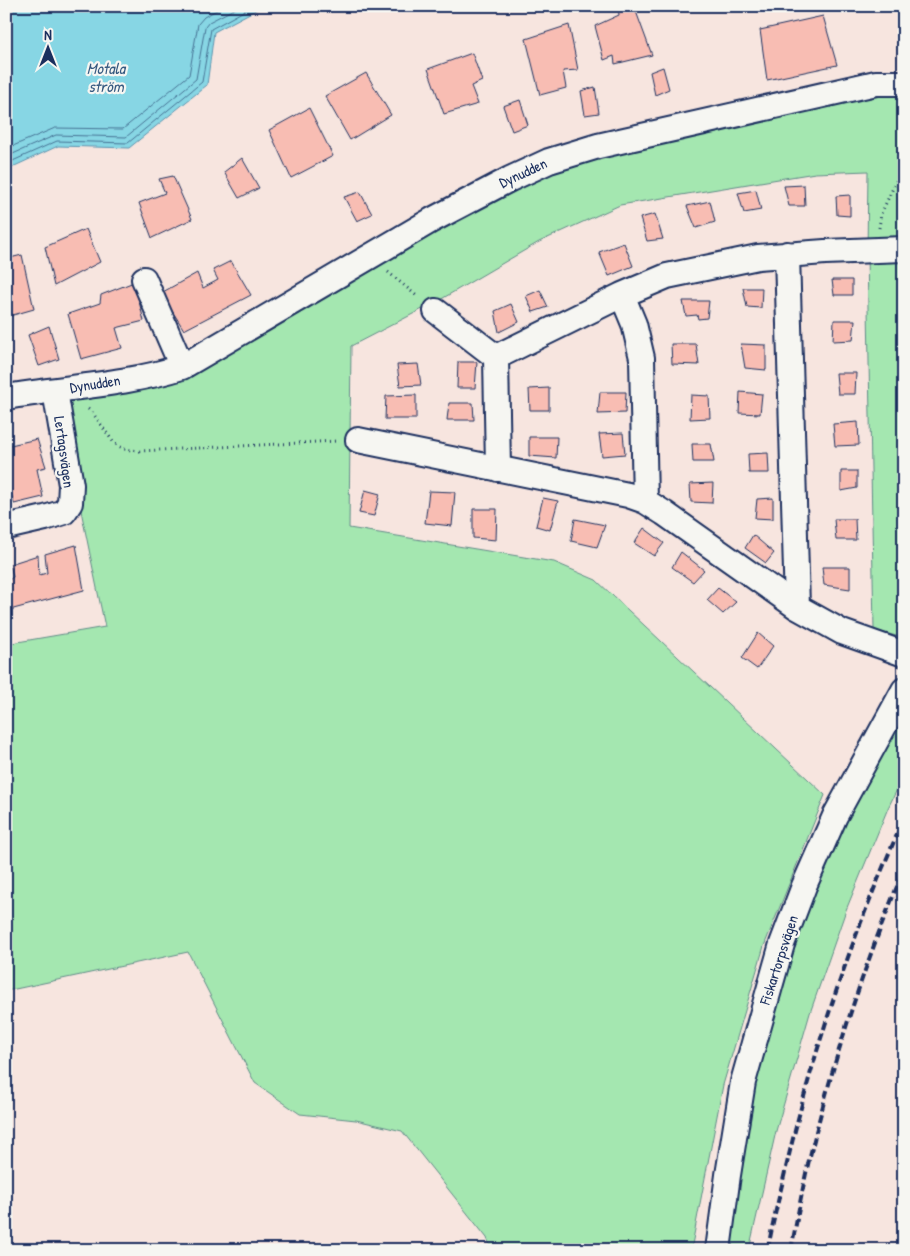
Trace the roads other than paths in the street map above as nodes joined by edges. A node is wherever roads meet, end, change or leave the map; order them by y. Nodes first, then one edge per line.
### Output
1 (904, 83) edge
2 (904, 249) edge
3 (787, 254) junction
4 (144, 279) dead end
5 (622, 295) junction
6 (436, 311) road end
7 (496, 357) junction
8 (182, 367) junction
9 (55, 390) junction
10 (6, 397) edge
11 (358, 440) road end
12 (498, 469) junction
13 (645, 501) junction
14 (6, 527) edge
15 (797, 607) junction
16 (904, 654) edge
17 (904, 690) edge
18 (718, 1250) edge

1 - 8 street, Dynudden
2 - 3 street
3 - 5 street
3 - 15 street
4 - 8 street
5 - 7 street
5 - 13 street
6 - 7 street
7 - 12 street
8 - 9 street, Dynudden
9 - 10 street, Dynudden
9 - 14 street, Lertagsvägen
11 - 12 street
12 - 13 street
13 - 15 street
15 - 16 street
17 - 18 street, Fiskartorpsvägen

